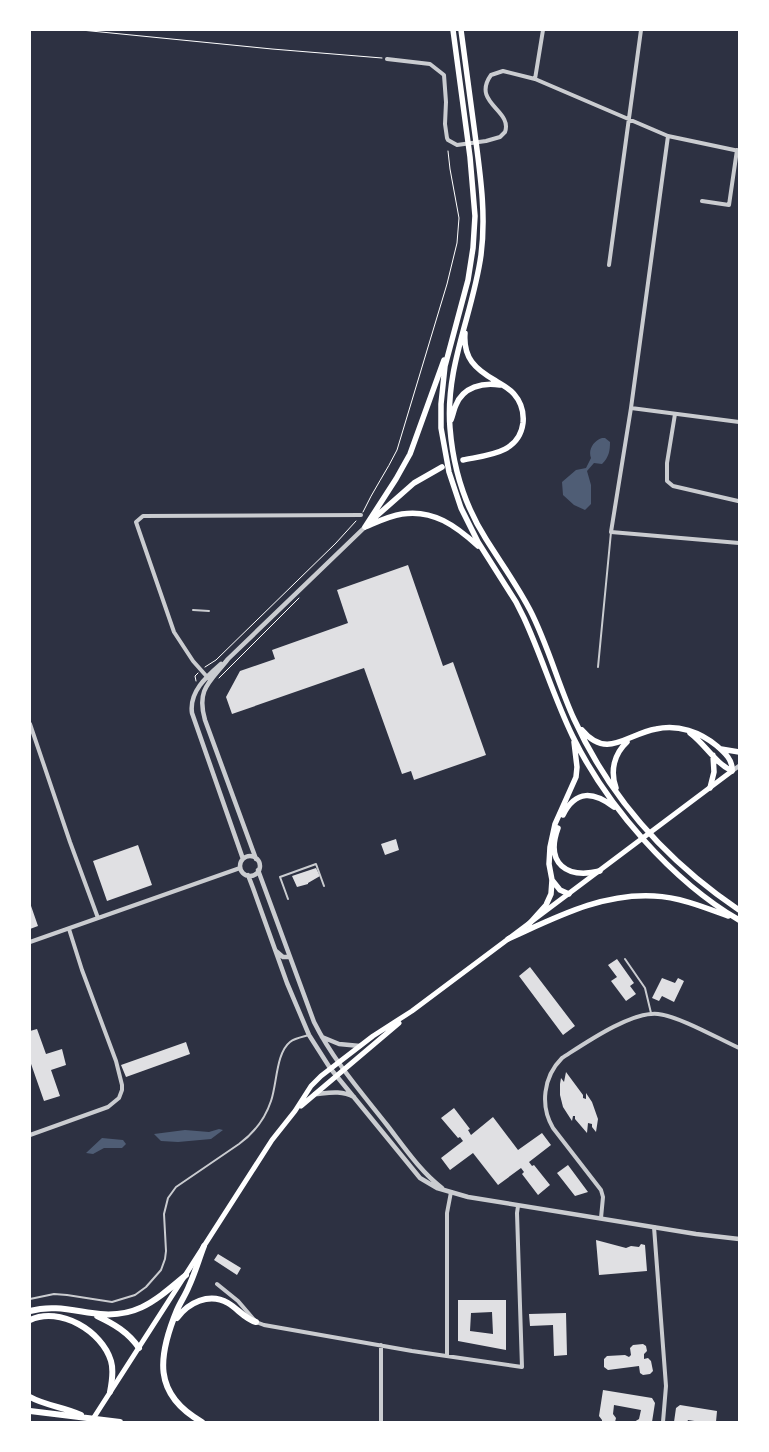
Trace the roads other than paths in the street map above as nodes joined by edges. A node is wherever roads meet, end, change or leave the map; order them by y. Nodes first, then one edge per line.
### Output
1 (453, 30) edge
2 (461, 30) edge
3 (543, 30) edge
4 (642, 30) edge
5 (387, 59) road end
6 (536, 79) junction
7 (629, 119) junction
8 (668, 136) junction
9 (738, 151) edge
10 (702, 201) dead end
11 (609, 265) dead end
12 (466, 321) junction
13 (451, 342) junction
14 (504, 386) junction
15 (631, 408) junction
16 (675, 414) junction
17 (739, 422) edge
18 (450, 426) junction
19 (463, 460) dead end
20 (442, 467) dead end
21 (738, 501) dead end
22 (361, 515) road end
23 (365, 527) junction
24 (610, 532) junction
25 (739, 543) edge
26 (485, 552) junction
27 (193, 610) dead end
28 (209, 611) dead end
29 (598, 667) dead end
30 (210, 680) junction
31 (575, 720) junction
32 (30, 724) edge
33 (685, 729) junction
34 (573, 737) junction
35 (630, 739) junction
36 (721, 749) junction
37 (739, 752) edge
38 (712, 755) junction
39 (739, 766) edge
40 (732, 772) junction
41 (710, 788) junction
42 (619, 797) junction
43 (621, 812) junction
44 (243, 859) junction
45 (256, 859) junction
46 (240, 868) junction
47 (258, 870) junction
48 (600, 870) junction
49 (248, 876) junction
50 (552, 880) junction
51 (324, 886) dead end
52 (569, 894) junction
53 (288, 899) dead end
54 (739, 910) edge
55 (98, 918) junction
56 (737, 919) edge
57 (529, 924) junction
58 (69, 929) junction
59 (508, 940) junction
60 (30, 942) edge
61 (274, 948) junction
62 (290, 957) junction
63 (625, 959) dead end
64 (412, 1011) junction
65 (651, 1014) junction
66 (308, 1035) junction
67 (321, 1036) junction
68 (360, 1046) junction
69 (739, 1048) edge
70 (338, 1062) junction
71 (330, 1068) junction
72 (344, 1069) junction
73 (336, 1075) junction
74 (314, 1095) junction
75 (357, 1099) junction
76 (295, 1111) junction
77 (30, 1135) edge
78 (450, 1192) junction
79 (518, 1206) junction
80 (601, 1218) junction
81 (654, 1227) junction
82 (739, 1239) edge
83 (204, 1246) junction
84 (186, 1275) junction
85 (217, 1284) dead end
86 (30, 1299) edge
87 (30, 1311) edge
88 (93, 1314) junction
89 (30, 1320) edge
90 (256, 1322) junction
91 (381, 1345) junction
92 (139, 1348) junction
93 (163, 1352) junction
94 (447, 1356) junction
95 (110, 1392) junction
96 (30, 1397) edge
97 (30, 1411) edge
98 (84, 1417) junction
99 (91, 1422) edge
100 (120, 1422) edge
101 (202, 1422) edge
102 (381, 1422) edge
103 (663, 1422) edge

1 - 13 highway
2 - 12 highway
3 - 6 street
4 - 7 street
5 - 6 street
6 - 7 street
7 - 8 street
7 - 11 street
8 - 9 street
8 - 15 street
9 - 10 street
12 - 14 highway
12 - 18 highway
13 - 23 highway
13 - 26 highway
14 - 18 highway
14 - 19 highway
15 - 16 street
15 - 24 street
16 - 17 street
16 - 21 street
18 - 31 highway
20 - 23 highway
22 - 30 street
23 - 26 highway
23 - 30 street
24 - 25 street
24 - 29 lane
26 - 34 highway
27 - 28 lane
30 - 44 street
30 - 45 street
31 - 35 highway
31 - 42 highway
32 - 55 street
33 - 35 highway
33 - 36 highway
33 - 38 highway
34 - 43 highway
34 - 50 highway
35 - 42 highway
36 - 37 highway
36 - 40 highway
38 - 40 highway
38 - 41 highway
39 - 40 street
40 - 41 main road
41 - 48 main road
42 - 54 highway
43 - 48 highway
43 - 56 highway
44 - 45 street
44 - 46 street
45 - 47 street
46 - 49 street
46 - 55 street
47 - 49 street
47 - 62 street
48 - 52 main road
49 - 61 street
50 - 52 highway
50 - 57 highway
51 - 53 lane
52 - 57 main road
55 - 58 street
56 - 59 highway
57 - 59 main road
58 - 60 street
58 - 77 street
59 - 64 main road
61 - 62 street
61 - 66 street
62 - 67 street
63 - 65 lane
64 - 68 main road
64 - 72 main road
65 - 69 street
65 - 80 street
66 - 71 street
66 - 86 lane
67 - 68 street
67 - 70 street
68 - 70 main road
70 - 71 main road
70 - 72 street
71 - 73 street
71 - 76 main road
72 - 73 main road
72 - 78 street
73 - 74 main road
73 - 75 street
74 - 75 street
74 - 76 main road
75 - 78 street
76 - 83 main road
78 - 79 street
78 - 94 street
79 - 80 street
79 - 94 street
80 - 81 street
81 - 82 street
81 - 103 street
83 - 84 main road
83 - 93 highway
84 - 88 highway
84 - 92 main road
85 - 90 street
87 - 88 highway
88 - 92 highway
89 - 95 highway
90 - 91 street
90 - 93 highway
91 - 94 street
91 - 102 street
92 - 95 main road
93 - 101 highway
95 - 99 main road
96 - 98 highway
97 - 98 highway
98 - 100 highway

